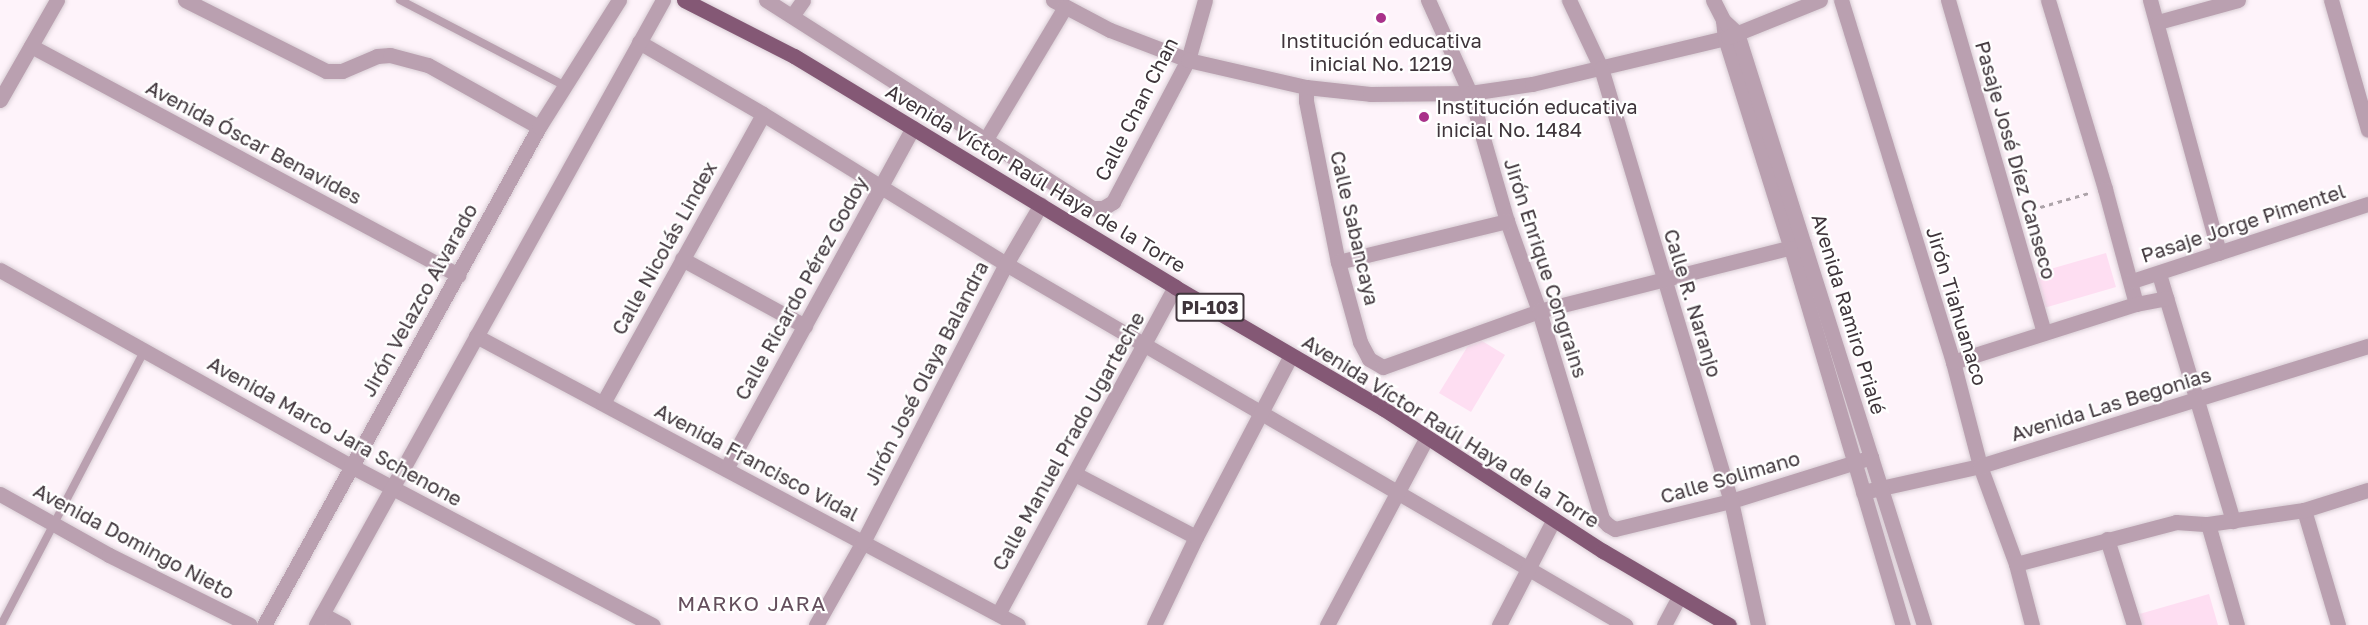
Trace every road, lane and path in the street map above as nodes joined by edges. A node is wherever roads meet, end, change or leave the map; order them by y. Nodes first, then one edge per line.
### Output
1 (57, 0) edge
2 (185, 0) edge
3 (400, 0) edge
4 (619, 0) edge
5 (663, 0) edge
6 (684, 0) edge
7 (766, 0) edge
8 (803, 0) edge
9 (1205, 0) edge
10 (1428, 0) edge
11 (1569, 0) edge
12 (1713, 0) edge
13 (1820, 0) edge
14 (1841, 0) edge
15 (1948, 0) edge
16 (2048, 0) edge
17 (2150, 0) edge
18 (2238, 0) edge
19 (2331, 0) edge
20 (1059, 3) edge
21 (792, 16) junction
22 (2158, 22) junction
23 (1731, 36) junction
24 (639, 42) junction
25 (31, 46) junction
26 (1188, 60) junction
27 (1601, 68) junction
28 (565, 86) junction
29 (1306, 87) junction
30 (2, 90) edge
31 (1470, 93) junction
32 (763, 114) junction
33 (539, 127) junction
34 (913, 128) junction
35 (2368, 130) edge
36 (986, 139) junction
37 (881, 187) junction
38 (2105, 189) junction
39 (1041, 204) junction
40 (2368, 204) edge
41 (2011, 215) junction
42 (1507, 221) junction
43 (1798, 246) junction
44 (2219, 253) junction
45 (682, 259) junction
46 (1338, 262) junction
47 (1006, 264) junction
48 (0, 270) edge
49 (2159, 274) junction
50 (458, 275) junction
51 (1663, 279) junction
52 (2132, 281) junction
53 (1175, 287) junction
54 (2166, 298) junction
55 (2136, 304) junction
56 (1539, 311) junction
57 (805, 326) junction
58 (2044, 332) junction
59 (476, 336) junction
60 (1144, 345) junction
61 (2368, 346) edge
62 (144, 351) junction
63 (1291, 355) junction
64 (1953, 362) junction
65 (2199, 400) junction
66 (603, 403) junction
67 (1262, 412) junction
68 (1427, 437) junction
69 (1871, 457) junction
70 (1853, 462) junction
71 (351, 466) junction
72 (1980, 466) junction
73 (726, 469) junction
74 (1075, 474) junction
75 (1881, 487) junction
76 (393, 488) junction
77 (2368, 490) edge
78 (1398, 491) junction
79 (1863, 492) junction
80 (0, 494) edge
81 (1731, 501) junction
82 (2304, 510) junction
83 (1554, 519) junction
84 (1602, 519) joint
85 (2233, 521) junction
86 (54, 524) junction
87 (2208, 524) junction
88 (1196, 537) junction
89 (2107, 539) junction
90 (862, 542) junction
91 (2016, 564) junction
92 (1528, 571) junction
93 (1679, 597) junction
94 (998, 614) junction
95 (319, 620) edge
96 (1, 625) edge
97 (250, 625) edge
98 (264, 625) edge
99 (343, 625) edge
100 (653, 625) edge
101 (816, 625) edge
102 (1018, 625) edge
103 (1154, 625) edge
104 (1327, 625) edge
105 (1499, 625) edge
106 (1625, 625) edge
107 (1665, 625) edge
108 (1729, 625) edge
109 (1758, 625) edge
110 (1903, 625) edge
111 (1924, 625) edge
112 (2032, 625) edge
113 (2134, 625) edge
114 (2237, 625) edge
115 (2338, 625) edge

1 - 25 street
2 - 33 street
3 - 28 lane
4 - 28 street, Jirón Velazco Alvarado
5 - 24 street
6 - 34 main road, Avenida Víctor Raúl Haya de la Torre / PI-103
7 - 21 street
8 - 21 street
9 - 26 street, Calle Chan Chan
10 - 31 street, Jirón Enrique Congrains
11 - 27 street, Calle R. Naranjo
12 - 23 street, Avenida Ramiro Prialé
13 - 23 street
14 - 64 street, Jirón Tiahuanaco
15 - 41 street, Pasaje José Díez Canseco
16 - 38 street
17 - 22 street
18 - 22 street
19 - 35 street
20 - 26 street
20 - 36 street
21 - 36 street
22 - 44 street
23 - 27 street
23 - 43 street, Avenida Ramiro Prialé
24 - 32 street
24 - 59 street
25 - 30 street
25 - 50 street, Avenida Óscar Benavides
26 - 29 street
26 - 36 street, Calle Chan Chan
27 - 31 street
27 - 51 street, Calle R. Naranjo
28 - 33 street, Jirón Velazco Alvarado
29 - 31 street
29 - 46 street, Calle Sabancaya
31 - 42 street, Jirón Enrique Congrains
32 - 37 street
32 - 45 street, Calle Nicolás Lindex
33 - 50 street, Jirón Velazco Alvarado
34 - 37 street, Calle Ricardo Pérez Godoy
34 - 39 main road, Avenida Víctor Raúl Haya de la Torre / PI-103
37 - 47 street
37 - 57 street, Calle Ricardo Pérez Godoy
38 - 41 path
38 - 52 street
39 - 47 street, Jirón José Olaya Balandra
39 - 53 main road, Avenida Víctor Raúl Haya de la Torre / PI-103
40 - 44 street, Pasaje Jorge Pimentel
41 - 58 street, Pasaje José Díez Canseco
42 - 46 street
42 - 56 street, Jirón Enrique Congrains
43 - 51 street
43 - 69 street, Avenida Ramiro Prialé
43 - 70 street, Avenida Ramiro Prialé
44 - 49 street, Pasaje Jorge Pimentel
45 - 57 street
45 - 66 street, Calle Nicolás Lindex
46 - 56 street, Calle Sabancaya
47 - 60 street
47 - 90 street, Jirón José Olaya Balandra
48 - 62 street, Avenida Marco Jara Schenone
49 - 52 street, Pasaje Jorge Pimentel
49 - 54 street
50 - 71 street, Jirón Velazco Alvarado
51 - 56 street
51 - 81 street, Calle R. Naranjo
52 - 55 street
53 - 60 street, Calle Manuel Prado Ugarteche
53 - 63 main road, Avenida Víctor Raúl Haya de la Torre / PI-103
54 - 55 street
54 - 65 street
55 - 58 street
56 - 84 street, Jirón Enrique Congrains
57 - 73 street, Calle Ricardo Pérez Godoy
58 - 64 street
59 - 66 street, Avenida Francisco Vidal
59 - 76 street
60 - 67 street
60 - 74 street, Calle Manuel Prado Ugarteche
61 - 65 street, Avenida Las Begonias
62 - 71 street, Avenida Marco Jara Schenone
62 - 86 lane
63 - 67 street
63 - 68 main road, Avenida Víctor Raúl Haya de la Torre / PI-103
64 - 72 street, Jirón Tiahuanaco
65 - 72 street, Avenida Las Begonias
65 - 85 street
66 - 73 street, Avenida Francisco Vidal
67 - 78 street
67 - 88 street
68 - 78 street
68 - 83 main road, Avenida Víctor Raúl Haya de la Torre / PI-103
69 - 70 street, Calle Solimano
69 - 75 street, Avenida Ramiro Prialé
70 - 79 street, Avenida Ramiro Prialé
70 - 81 street, Calle Solimano
71 - 76 street, Avenida Marco Jara Schenone
71 - 98 street, Jirón Velazco Alvarado
72 - 75 street, Avenida Las Begonias
72 - 91 street, Jirón Tiahuanaco
73 - 90 street, Avenida Francisco Vidal
74 - 88 street
74 - 94 street, Calle Manuel Prado Ugarteche
75 - 79 street, Avenida Las Begonias
75 - 111 street, Avenida Ramiro Prialé
76 - 95 street
76 - 100 street, Avenida Marco Jara Schenone
77 - 82 street
78 - 92 street
78 - 104 street
79 - 110 street, Avenida Ramiro Prialé
80 - 86 street, Avenida Domingo Nieto
81 - 84 street, Calle Solimano
81 - 109 street, Calle R. Naranjo
82 - 85 street
82 - 115 street
83 - 92 street
83 - 93 main road, Avenida Víctor Raúl Haya de la Torre / PI-103
85 - 87 street
86 - 96 lane
86 - 97 street, Avenida Domingo Nieto
87 - 89 street
87 - 114 street
88 - 103 street
89 - 91 street
89 - 113 street
90 - 94 street, Avenida Francisco Vidal
90 - 101 street, Jirón José Olaya Balandra
91 - 112 street, Jirón Tiahuanaco
92 - 105 street
92 - 106 street
93 - 107 street
93 - 108 main road, Avenida Víctor Raúl Haya de la Torre / PI-103
94 - 102 street, Avenida Francisco Vidal
95 - 99 street

